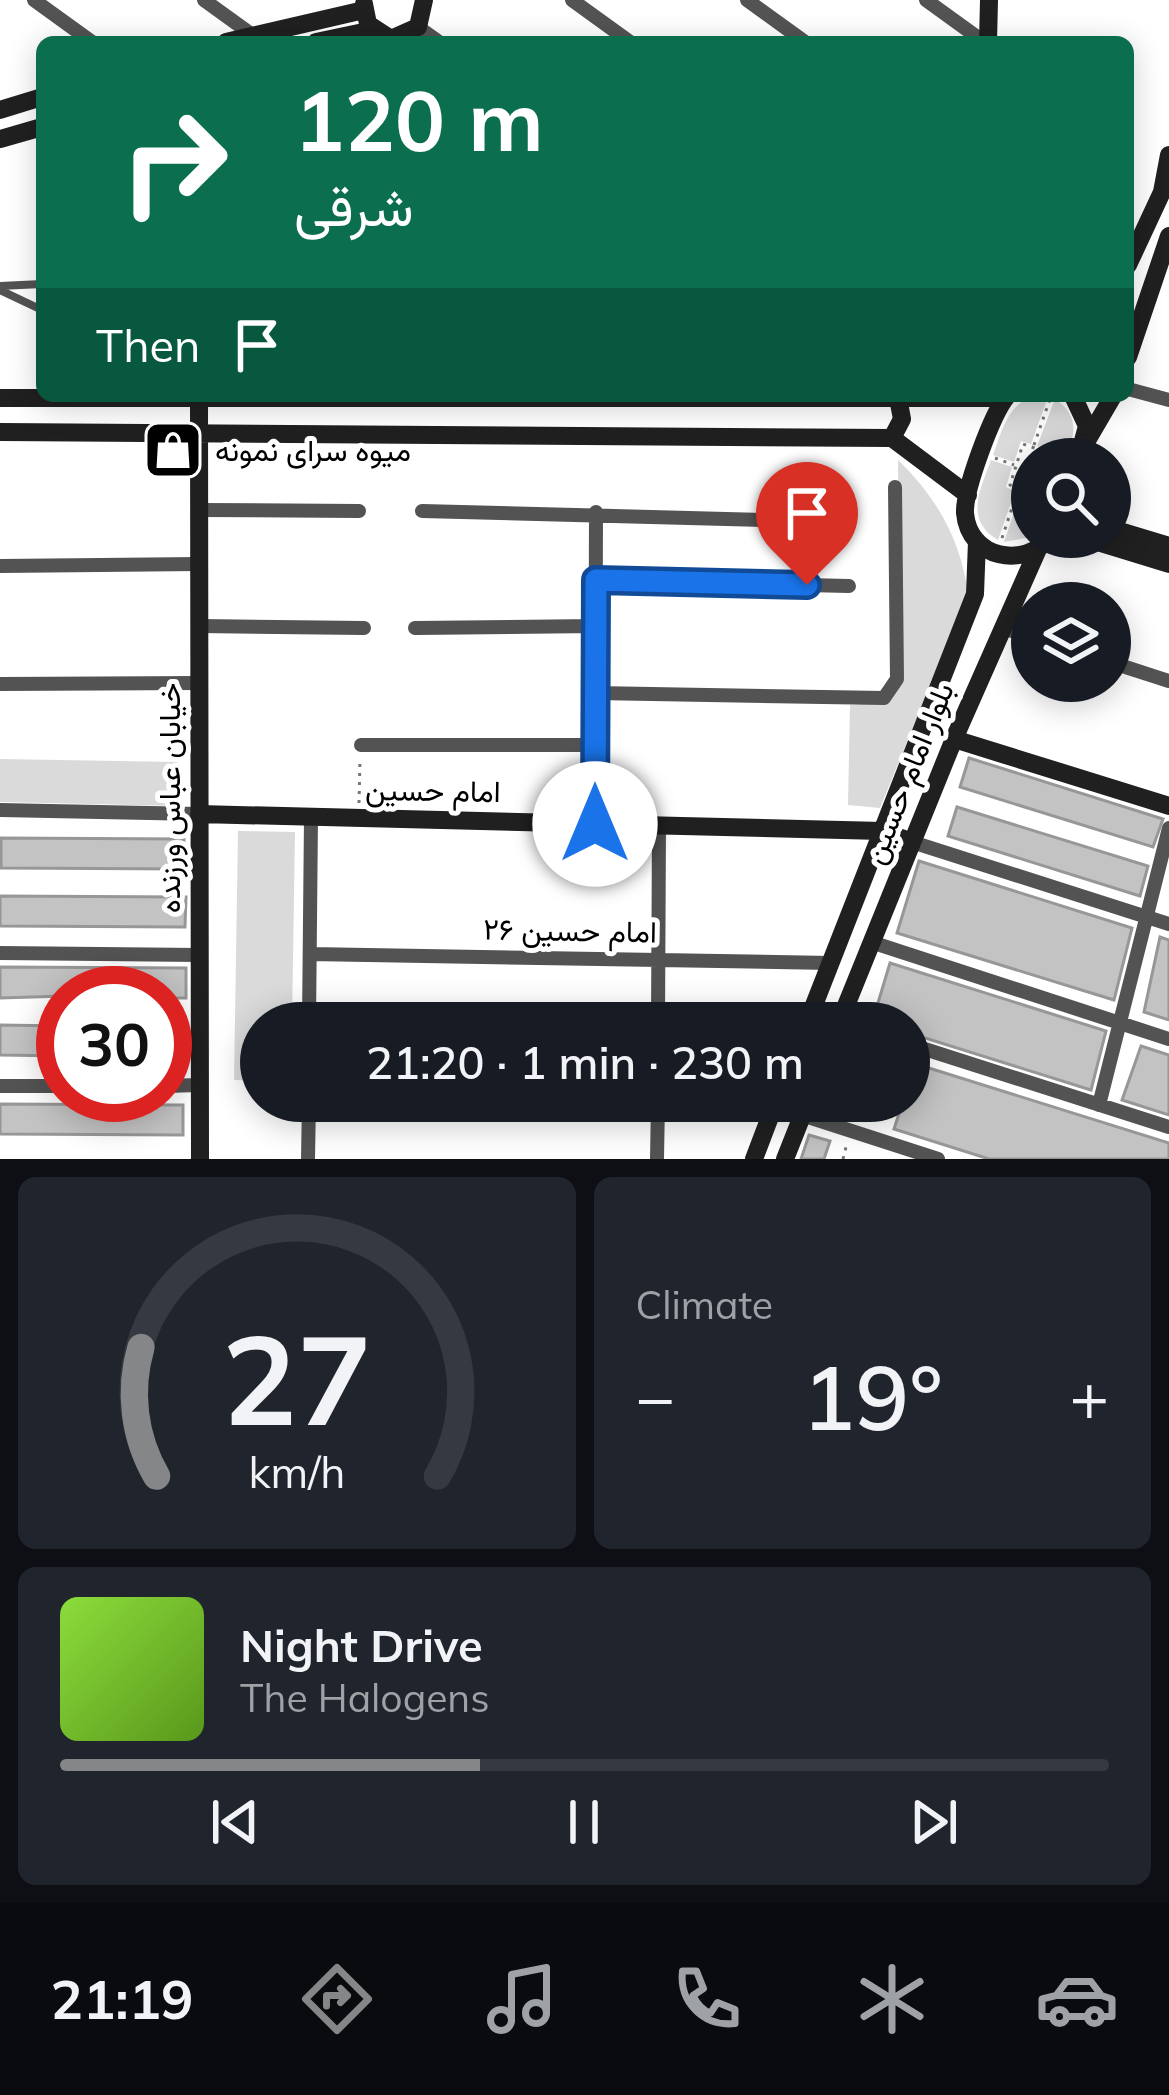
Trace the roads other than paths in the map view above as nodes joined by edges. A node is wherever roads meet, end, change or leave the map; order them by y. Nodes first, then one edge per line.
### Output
1 (34, 0) edge
2 (204, 0) edge
3 (424, 0) edge
4 (572, 0) edge
5 (747, 0) edge
6 (926, 0) edge
7 (989, 0) edge
8 (364, 5) edge
9 (418, 27) junction
10 (373, 30) junction
11 (251, 34) junction
12 (84, 36) edge
13 (245, 36) edge
14 (344, 36) edge
15 (394, 36) edge
16 (404, 36) edge
17 (431, 36) edge
18 (622, 36) edge
19 (798, 36) edge
20 (977, 36) edge
21 (986, 36) edge
22 (36, 98) edge
23 (3, 105) edge
24 (36, 129) edge
25 (0, 139) edge
26 (1169, 155) edge
27 (1169, 236) edge
28 (1134, 252) edge
29 (36, 285) edge
30 (0, 288) edge
31 (36, 307) edge
32 (1134, 339) edge
33 (1134, 391) edge
34 (0, 398) edge
35 (36, 398) edge
36 (1169, 400) edge
37 (199, 402) edge
38 (899, 402) edge
39 (1003, 402) edge
40 (1076, 402) edge
41 (1110, 402) edge
42 (0, 432) edge
43 (198, 437) junction
44 (892, 438) junction
45 (1083, 438) edge
46 (1089, 438) edge
47 (895, 487) dead end
48 (968, 495) junction
49 (199, 510) junction
50 (359, 511) dead end
51 (422, 511) dead end
52 (596, 512) junction
53 (844, 522) dead end
54 (1131, 534) edge
55 (990, 542) junction
56 (1169, 546) edge
57 (1131, 552) edge
58 (1011, 556) edge
59 (1037, 558) edge
60 (199, 564) junction
61 (1169, 564) edge
62 (0, 566) edge
63 (596, 580) junction
64 (849, 586) dead end
65 (199, 626) junction
66 (596, 626) junction
67 (364, 628) dead end
68 (415, 628) dead end
69 (1002, 628) junction
70 (1011, 631) edge
71 (1131, 669) edge
72 (1169, 681) edge
73 (199, 683) junction
74 (0, 684) edge
75 (596, 692) junction
76 (954, 739) junction
77 (361, 745) road end
78 (595, 746) junction
79 (1169, 806) edge
80 (0, 810) edge
81 (199, 814) junction
82 (311, 817) junction
83 (595, 824) junction
84 (659, 825) junction
85 (1169, 828) edge
86 (882, 831) junction
87 (912, 842) junction
88 (1147, 917) junction
89 (1169, 924) edge
90 (872, 943) junction
91 (0, 953) edge
92 (199, 955) junction
93 (310, 955) junction
94 (658, 958) junction
95 (830, 963) junction
96 (309, 1002) edge
97 (658, 1002) edge
98 (815, 1002) edge
99 (848, 1002) edge
100 (1120, 1023) junction
101 (1169, 1039) edge
102 (930, 1051) edge
103 (192, 1085) edge
104 (200, 1085) junction
105 (0, 1086) edge
106 (36, 1086) edge
107 (1100, 1105) junction
108 (309, 1122) edge
109 (658, 1122) edge
110 (768, 1122) edge
111 (800, 1122) edge
112 (842, 1122) edge
113 (1169, 1127) edge
114 (200, 1159) edge
115 (308, 1159) edge
116 (657, 1159) edge
117 (754, 1159) edge
118 (785, 1159) edge
119 (938, 1159) edge

1 - 12 street
2 - 11 street
3 - 9 main road
4 - 18 street
5 - 19 street
6 - 20 street
7 - 21 main road
8 - 10 main road
8 - 11 main road
9 - 16 main road
9 - 17 street
10 - 14 main road
10 - 15 main road
11 - 13 main road
22 - 23 main road
24 - 25 main road
26 - 28 main road
27 - 32 main road
29 - 30 lane
30 - 31 lane
33 - 36 street
34 - 35 main road
37 - 43 main road, خیابان عباس ورزنده
38 - 44 main road
39 - 48 main road
40 - 45 main road
41 - 46 main road
42 - 43 main road
43 - 44 main road
43 - 49 main road, خیابان عباس ورزنده
44 - 48 main road
47 - 75 street
48 - 55 main road, بلوار امام حسین
49 - 50 street
49 - 60 main road, خیابان عباس ورزنده
51 - 52 street
52 - 53 street
52 - 63 street
54 - 56 main road
55 - 58 main road
55 - 86 main road, بلوار امام حسین
57 - 61 main road
59 - 69 main road, بلوار امام حسین
60 - 62 street
60 - 65 main road, خیابان عباس ورزنده
63 - 64 street
63 - 66 street
65 - 67 street
65 - 73 main road, خیابان عباس ورزنده
66 - 68 street
66 - 75 street
69 - 70 street
69 - 76 main road, بلوار امام حسین
71 - 72 street
73 - 74 street
73 - 81 main road, خیابان عباس ورزنده
75 - 78 street
76 - 79 main road
76 - 87 main road, بلوار امام حسین
77 - 78 street
78 - 83 street
80 - 81 street
81 - 82 main road, امام حسین
81 - 92 main road, خیابان عباس ورزنده
82 - 83 main road, امام حسین
82 - 93 street
83 - 84 main road, امام حسین
84 - 86 main road, امام حسین
84 - 94 street
85 - 88 street
86 - 87 main road, امام حسین
86 - 95 main road, بلوار امام حسین
87 - 88 street
87 - 90 main road, بلوار امام حسین
88 - 89 street
88 - 100 street
90 - 99 main road, بلوار امام حسین
90 - 100 street
91 - 92 street
92 - 104 main road, خیابان عباس ورزنده
93 - 94 street, امام حسین ۲۶
93 - 96 street
94 - 95 street, امام حسین ۲۶
94 - 97 street
95 - 98 main road, بلوار امام حسین
100 - 101 street
100 - 107 street
102 - 107 street
103 - 104 street
104 - 114 main road, خیابان عباس ورزنده
105 - 106 street
107 - 113 street
108 - 115 street
109 - 116 street
110 - 117 main road
111 - 118 main road
112 - 119 street

